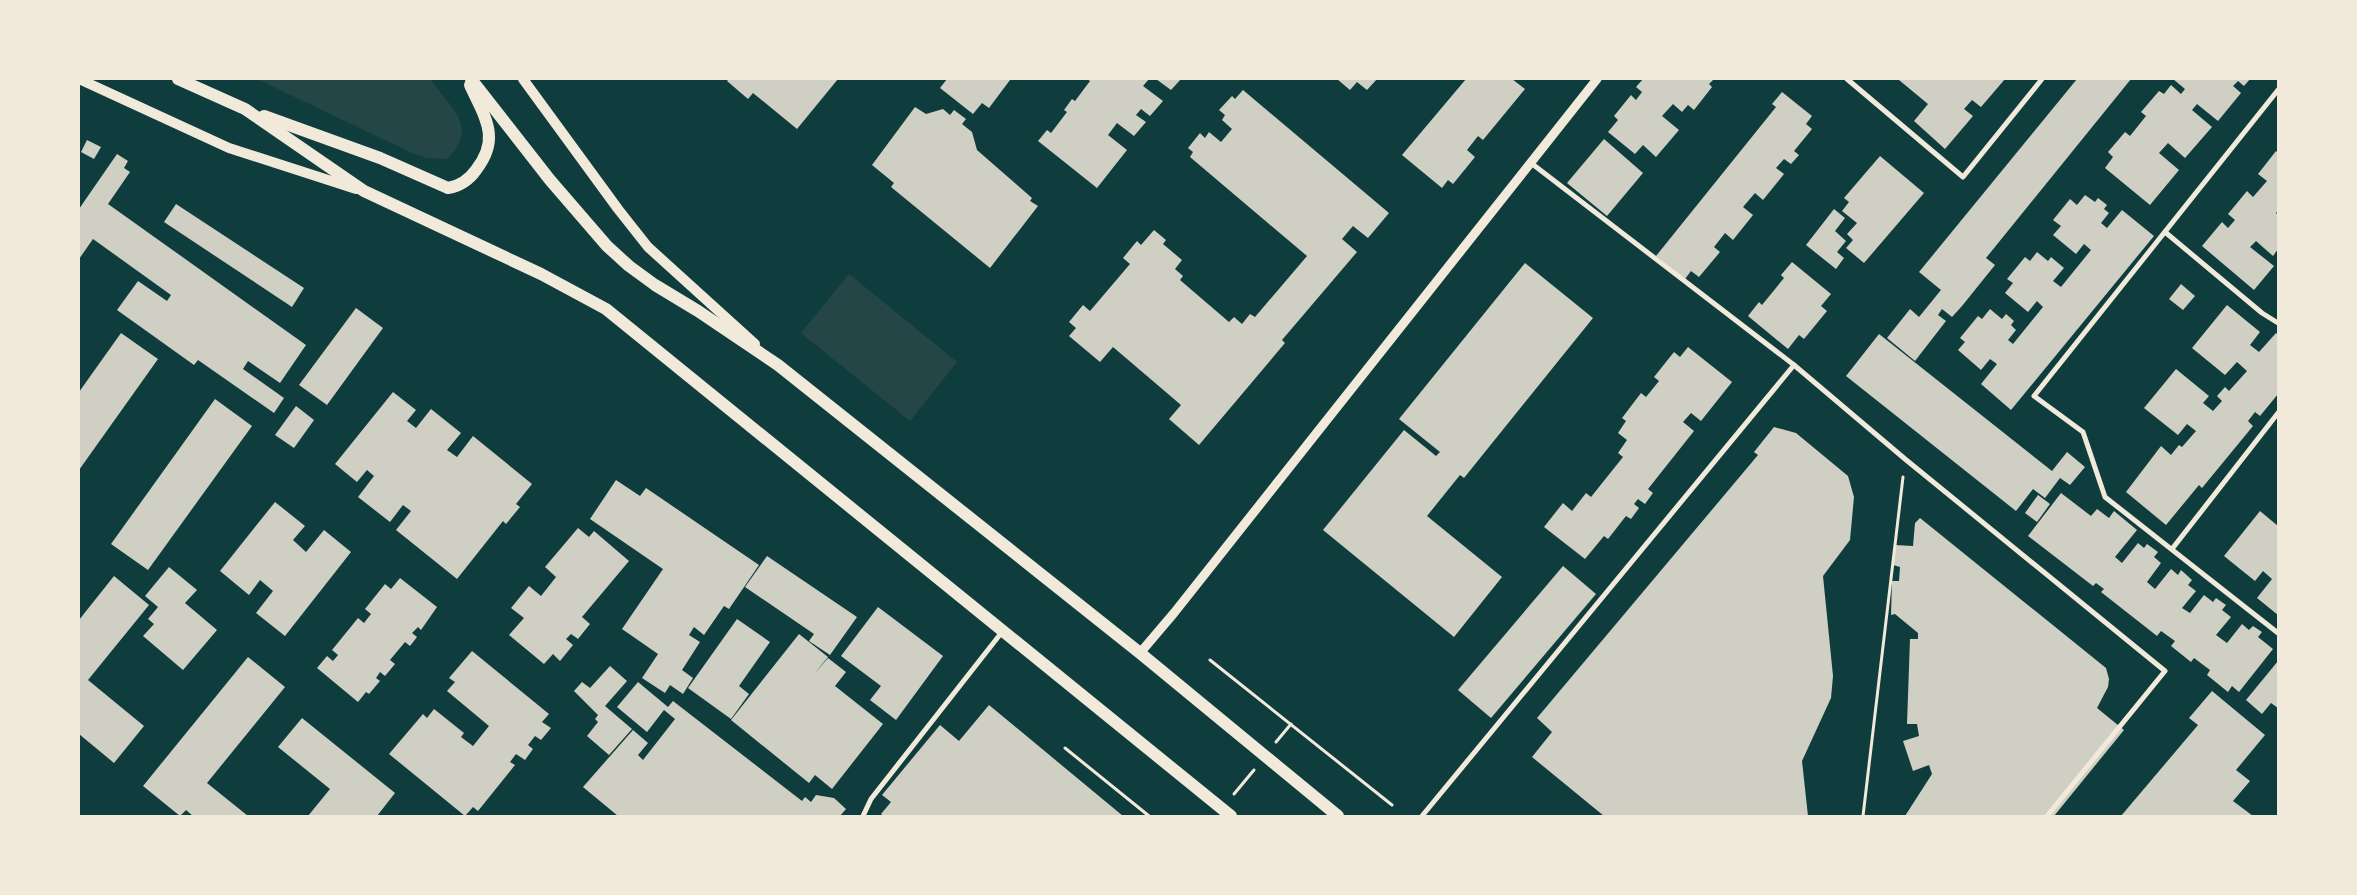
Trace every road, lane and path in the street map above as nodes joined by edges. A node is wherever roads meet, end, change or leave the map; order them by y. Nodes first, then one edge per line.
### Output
1 (79, 79) edge
2 (178, 79) edge
3 (469, 79) edge
4 (523, 79) edge
5 (1597, 79) edge
6 (1847, 79) edge
7 (2042, 79) edge
8 (2278, 90) edge
9 (245, 109) junction
10 (1531, 163) junction
11 (367, 192) junction
12 (2165, 232) junction
13 (2278, 323) edge
14 (778, 365) junction
15 (1794, 365) junction
16 (2278, 413) edge
17 (1905, 459) junction
18 (2172, 549) junction
19 (1002, 632) junction
20 (2278, 633) edge
21 (1140, 653) junction
22 (1210, 660) dead end
23 (1065, 748) dead end
24 (1392, 805) dead end
25 (864, 816) edge
26 (1150, 816) edge
27 (1231, 816) edge
28 (1338, 816) edge
29 (1422, 816) edge
30 (1863, 816) edge
31 (2047, 816) edge

1 - 11 main road
2 - 9 main road
3 - 9 main road
3 - 14 main road
4 - 14 main road
5 - 10 street
6 - 7 street
8 - 12 street
9 - 11 main road
10 - 15 street
10 - 21 street
11 - 19 main road
12 - 13 street
12 - 18 street
14 - 21 main road
15 - 17 street
15 - 29 street
16 - 18 street
17 - 30 path
17 - 31 street
18 - 20 street
19 - 25 street
19 - 27 main road
21 - 28 main road
22 - 24 path
23 - 26 path

